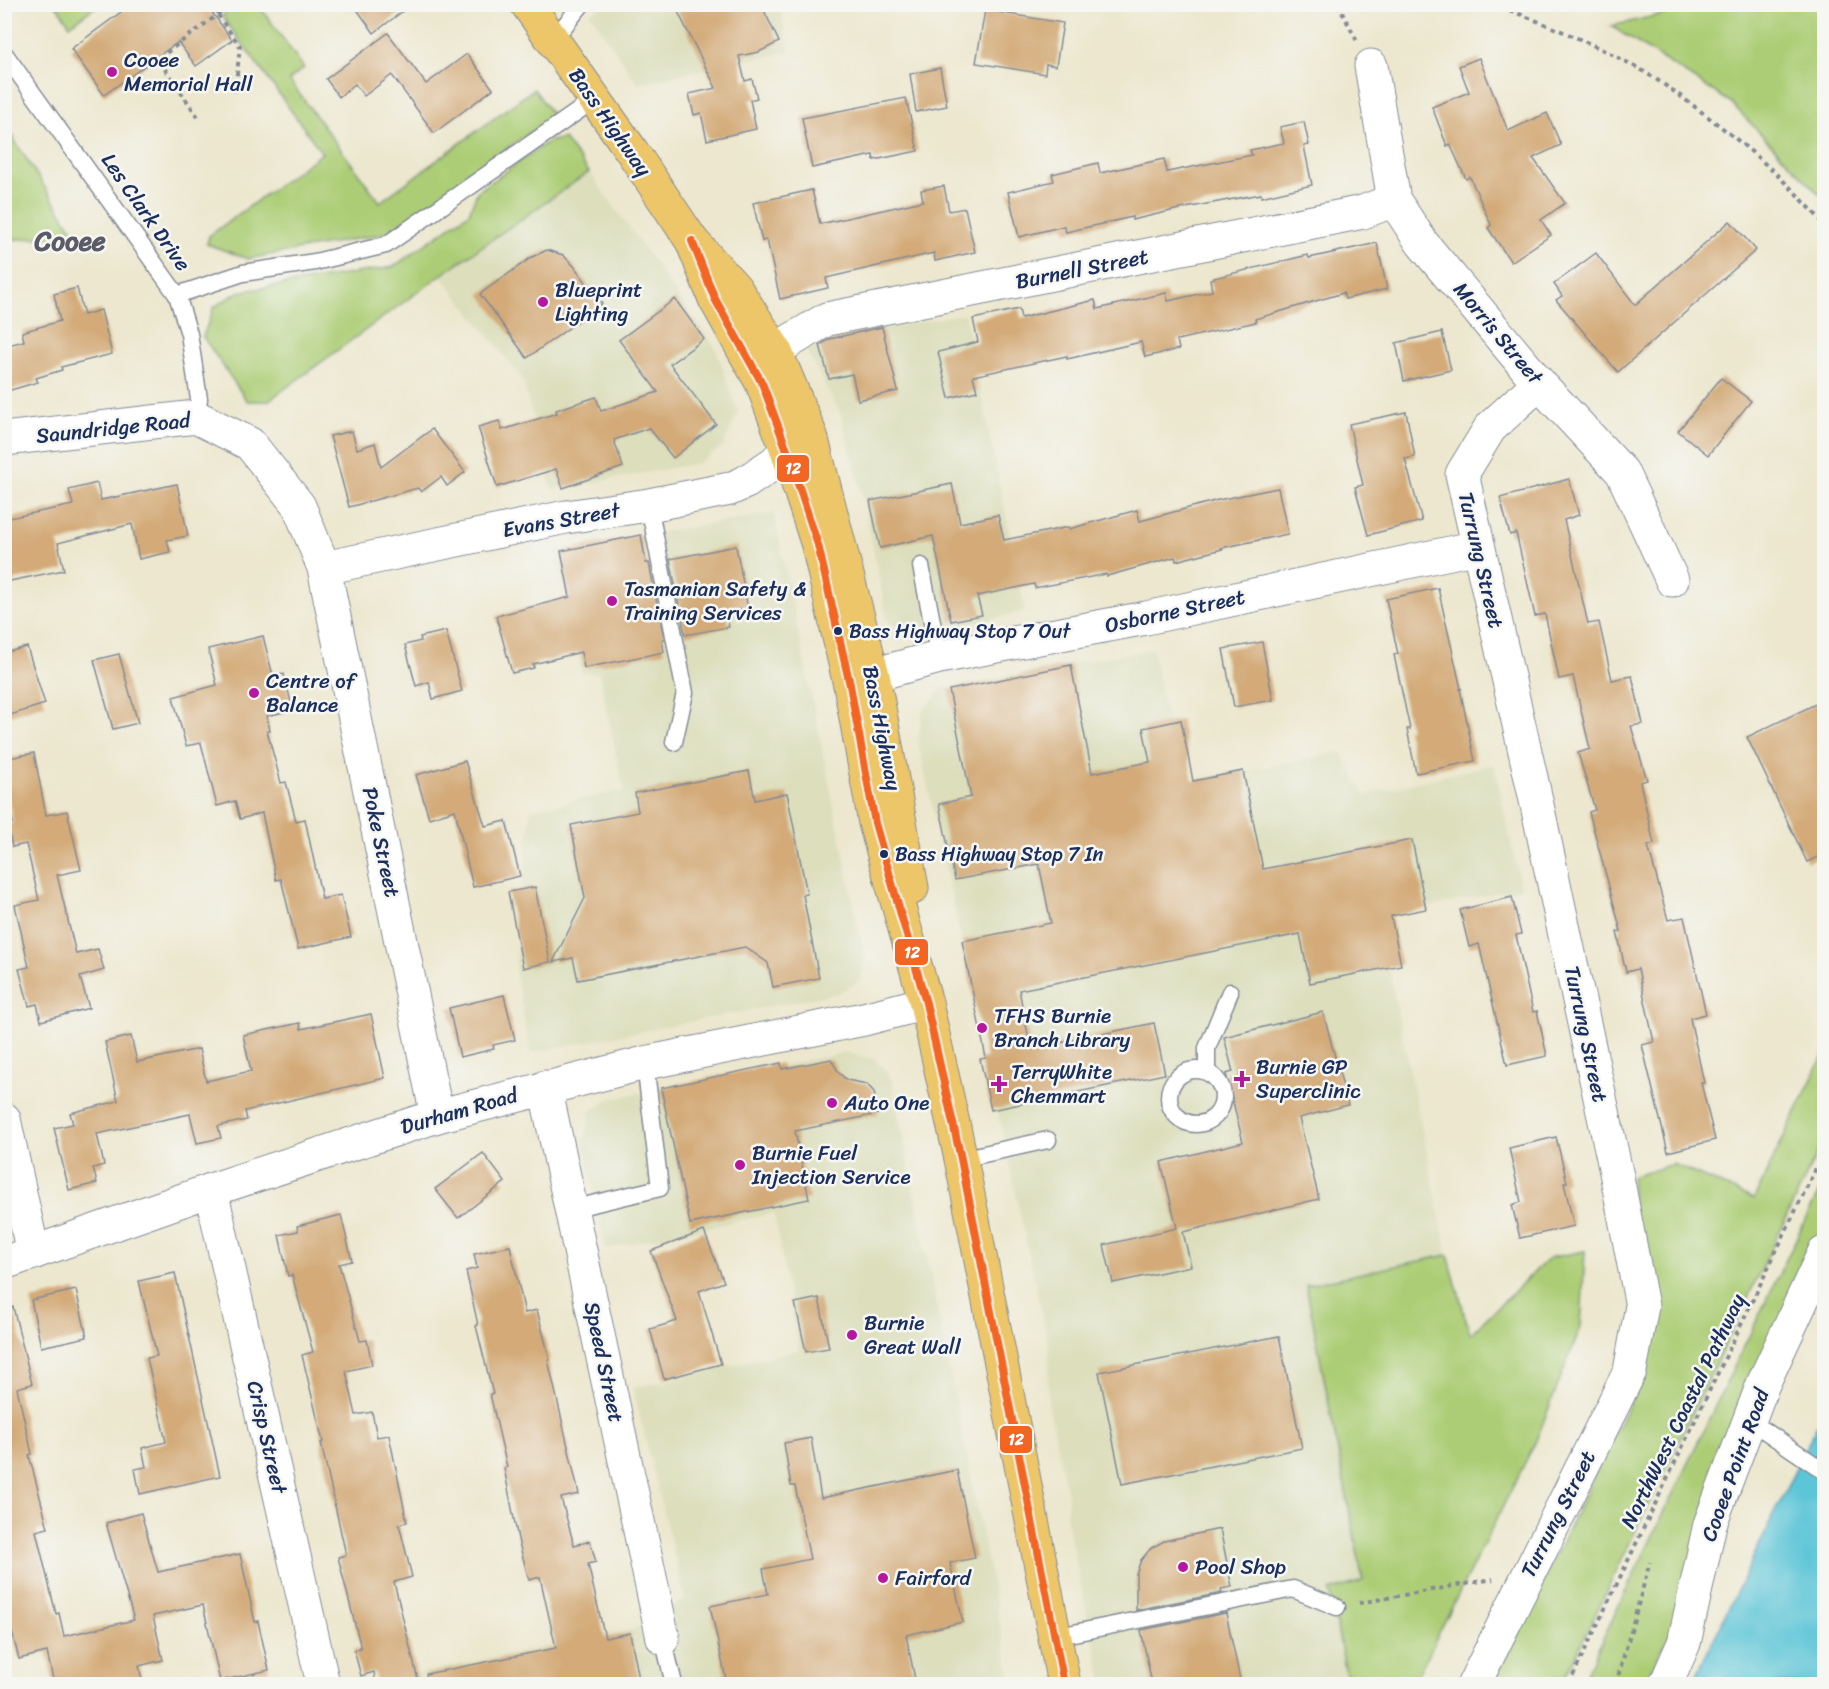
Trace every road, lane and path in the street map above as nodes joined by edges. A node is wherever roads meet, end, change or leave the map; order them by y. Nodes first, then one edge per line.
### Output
1 (232, 4) edge
2 (527, 4) edge
3 (582, 4) edge
4 (1338, 4) edge
5 (1493, 4) edge
6 (218, 15) junction
7 (553, 40) junction
8 (4, 53) edge
9 (1371, 66) joint
10 (235, 92) dead end
11 (594, 100) junction
12 (198, 117) dead end
13 (1394, 200) junction
14 (1824, 224) edge
15 (692, 241) junction
16 (177, 295) junction
17 (775, 351) junction
18 (1539, 383) junction
19 (196, 417) junction
20 (4, 439) edge
21 (787, 450) junction
22 (649, 505) junction
23 (1478, 547) junction
24 (921, 566) dead end
25 (324, 568) junction
26 (1672, 580) dead end
27 (939, 657) junction
28 (873, 675) junction
29 (674, 742) dead end
30 (1230, 993) dead end
31 (926, 1003) junction
32 (645, 1063) junction
33 (1207, 1072) dead end
34 (545, 1087) junction
35 (437, 1116) junction
36 (4, 1119) edge
37 (1048, 1140) dead end
38 (1824, 1151) edge
39 (961, 1159) junction
40 (211, 1190) junction
41 (572, 1209) junction
42 (1824, 1253) edge
43 (19, 1258) edge
44 (1749, 1420) junction
45 (1824, 1471) edge
46 (1650, 1562) dead end
47 (1529, 1572) junction
48 (1337, 1607) joint
49 (1054, 1637) junction
50 (663, 1638) joint
51 (323, 1684) edge
52 (674, 1684) edge
53 (1064, 1684) edge
54 (1474, 1684) edge
55 (1569, 1684) edge
56 (1616, 1684) edge
57 (1666, 1684) edge

1 - 6 path
2 - 7 highway, Bass Highway
3 - 7 lane
4 - 9 path
5 - 14 path
6 - 10 path
6 - 12 path
7 - 11 highway, Bass Highway
8 - 16 lane, Les Clark Drive
9 - 13 street, Morris Street
11 - 15 highway, Bass Highway
11 - 16 lane
13 - 17 street, Burnell Street
13 - 18 street, Morris Street
15 - 17 highway, Bass Highway
15 - 21 highway, Bass Highway
16 - 19 lane, Les Clark Drive
17 - 28 highway, Bass Highway
18 - 23 street, Turrung Street
18 - 26 street, Morris Street
19 - 20 street, Saundridge Road
19 - 25 street, Saundridge Road
21 - 22 street, Evans Street
21 - 31 highway, Bass Highway
22 - 25 street, Evans Street
22 - 29 lane
23 - 27 street, Osborne Street
23 - 47 street, Turrung Street
24 - 27 lane
25 - 35 street, Poke Street
27 - 28 street, Osborne Street
28 - 31 highway, Bass Highway
30 - 33 lane
31 - 32 street, Durham Road
31 - 39 highway, Bass Highway
32 - 34 street, Durham Road
32 - 41 lane
34 - 35 street, Durham Road
34 - 41 street, Speed Street
35 - 40 street, Durham Road
36 - 43 street
37 - 39 lane
38 - 55 path, NorthWest Coastal Pathway
39 - 49 highway, Bass Highway
40 - 43 street, Durham Road
40 - 51 street, Crisp Street
41 - 50 street, Speed Street
42 - 44 street, Cooee Point Road
44 - 45 lane
44 - 57 street, Cooee Point Road
46 - 56 path
47 - 48 path
47 - 54 street, Turrung Street
48 - 49 lane
49 - 53 highway, Bass Highway
50 - 52 lane

